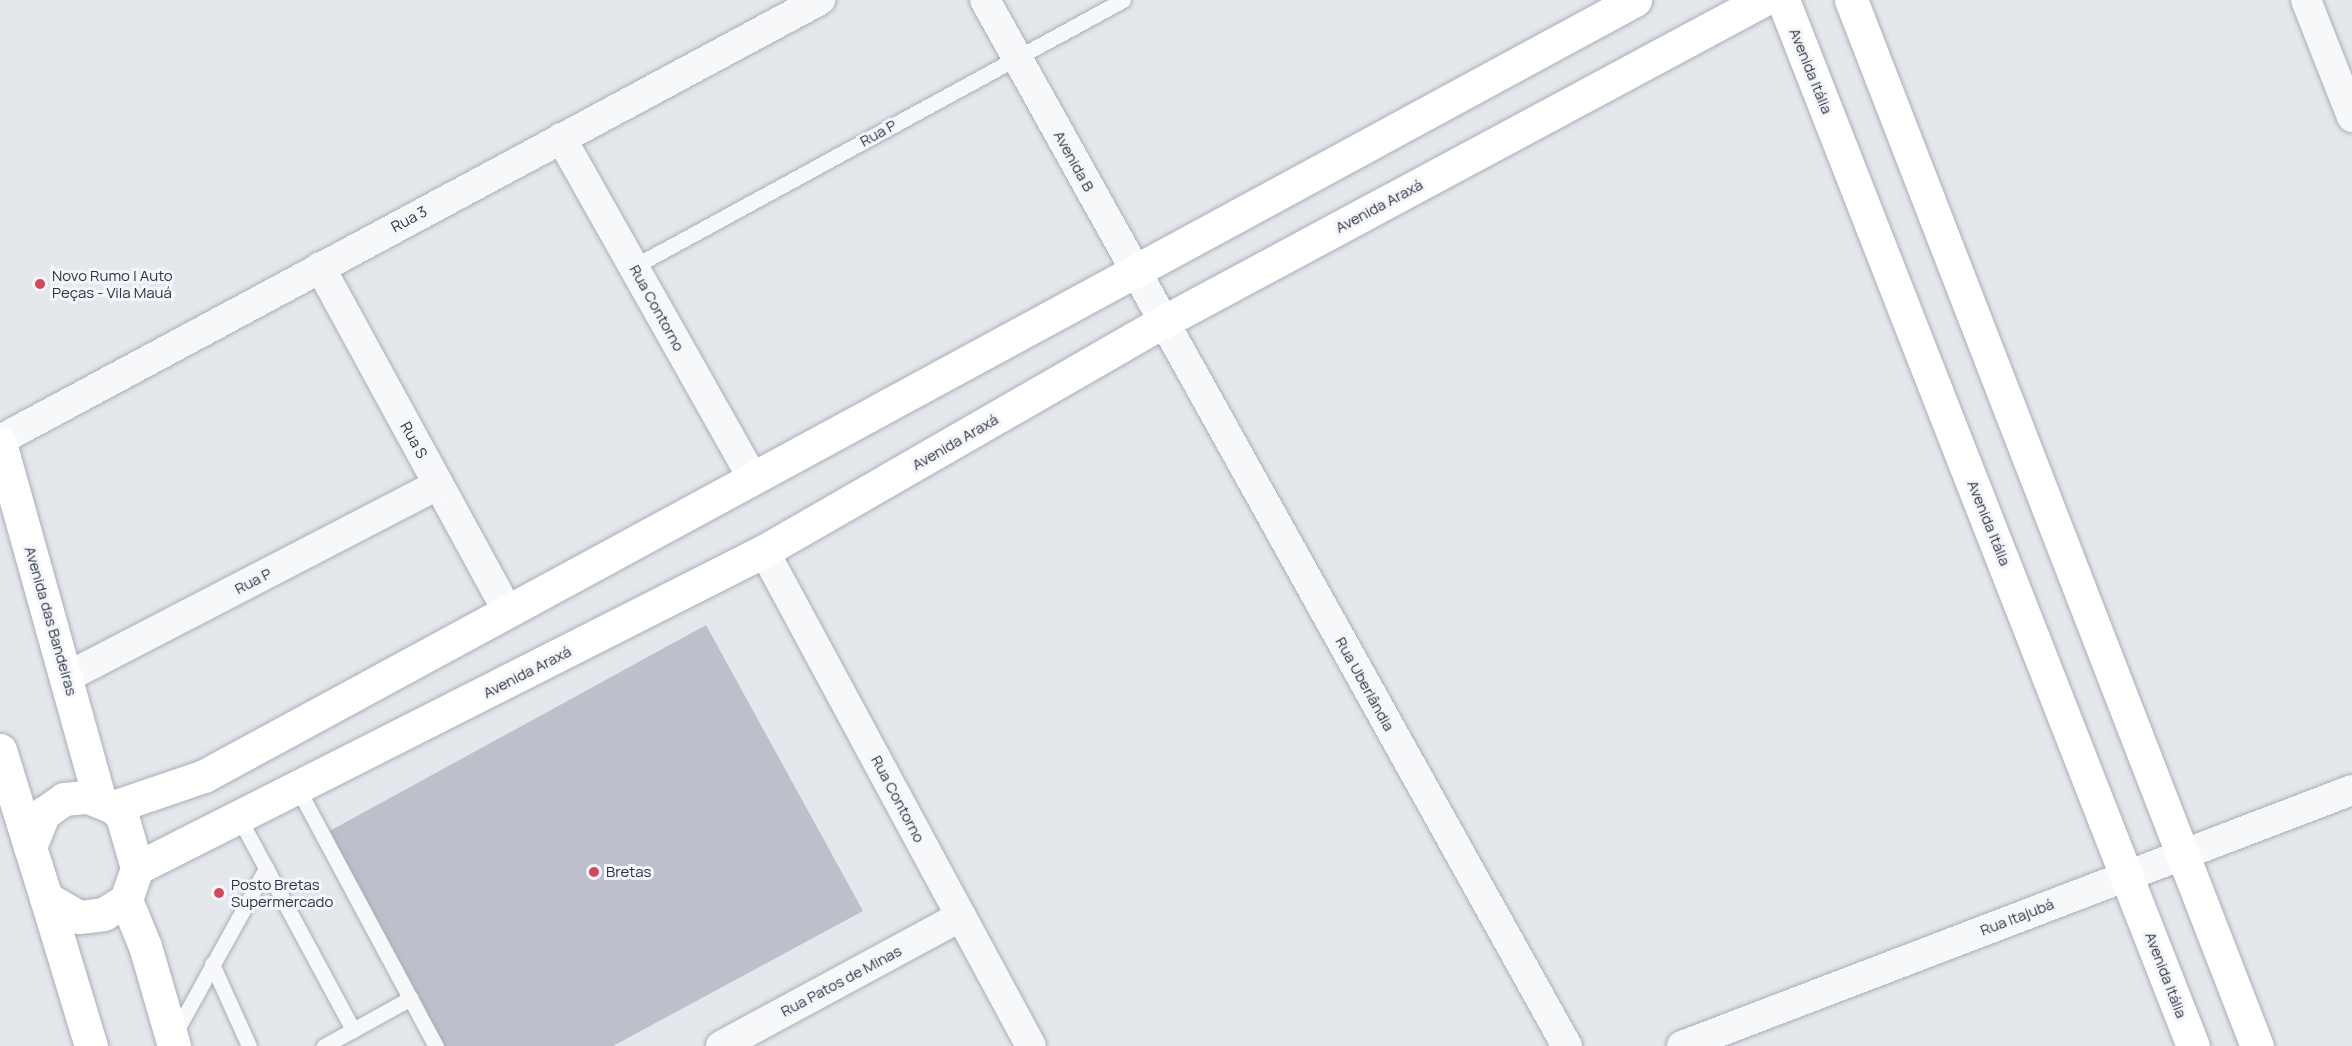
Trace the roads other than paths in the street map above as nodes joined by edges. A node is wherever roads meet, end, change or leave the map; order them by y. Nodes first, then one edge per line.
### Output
1 (820, 0) edge
2 (985, 0) edge
3 (1123, 0) edge
4 (1635, 0) edge
5 (1763, 0) edge
6 (1783, 0) edge
7 (1851, 0) edge
8 (2306, 0) edge
9 (1017, 58) junction
10 (2352, 117) edge
11 (561, 138) junction
12 (320, 267) junction
13 (633, 267) junction
14 (1134, 269) junction
15 (1163, 322) junction
16 (0, 442) edge
17 (753, 479) junction
18 (438, 485) junction
19 (764, 551) junction
20 (508, 612) junction
21 (67, 677) junction
22 (0, 750) edge
23 (298, 789) junction
24 (2352, 790) edge
25 (7, 795) edge
26 (106, 803) junction
27 (238, 818) junction
28 (30, 847) junction
29 (2183, 855) junction
30 (138, 868) junction
31 (266, 868) junction
32 (2128, 874) junction
33 (46, 898) junction
34 (126, 900) junction
35 (961, 916) junction
36 (212, 964) junction
37 (411, 998) junction
38 (353, 1030) junction
39 (173, 1042) edge
40 (330, 1043) edge
41 (91, 1046) edge
42 (249, 1046) edge
43 (436, 1046) edge
44 (721, 1046) edge
45 (1031, 1046) edge
46 (1567, 1046) edge
47 (1682, 1046) edge
48 (2193, 1046) edge
49 (2257, 1046) edge

1 - 11 street, Rua 3
2 - 9 street, Avenida B
3 - 9 lane, Rua P
4 - 14 main road
5 - 15 main road, Avenida Araxá
6 - 32 main road, Avenida Itália
7 - 29 main road
8 - 10 street
9 - 13 lane, Rua P
9 - 14 street, Avenida B
11 - 12 street, Rua 3
11 - 13 street, Rua Contorno
12 - 16 street, Rua 3
12 - 18 street, Rua S
13 - 17 street, Rua Contorno
14 - 15 street, Avenida B
14 - 17 main road
15 - 19 main road, Avenida Araxá
15 - 46 street, Rua Uberlândia
16 - 21 main road, Avenida das Bandeiras
17 - 20 main road
18 - 20 street, Rua S
18 - 21 street, Rua P
19 - 23 main road, Avenida Araxá
19 - 35 street, Rua Contorno
20 - 26 main road
21 - 26 main road, Avenida das Bandeiras
22 - 25 main road
23 - 27 main road, Avenida Araxá
23 - 37 lane
24 - 29 street, Rua Itajubá
25 - 28 main road
26 - 28 main road
26 - 30 main road
27 - 30 main road, Avenida Araxá
27 - 31 lane
28 - 33 main road
29 - 32 street, Rua Itajubá
29 - 49 main road
30 - 34 main road
31 - 36 lane
31 - 38 lane
32 - 47 street, Rua Itajubá
32 - 48 main road, Avenida Itália
33 - 34 main road
33 - 41 main road
34 - 39 main road
35 - 44 street, Rua Patos de Minas
35 - 45 street, Rua Contorno
36 - 39 lane
36 - 42 lane
37 - 38 lane
37 - 43 lane
38 - 40 lane

